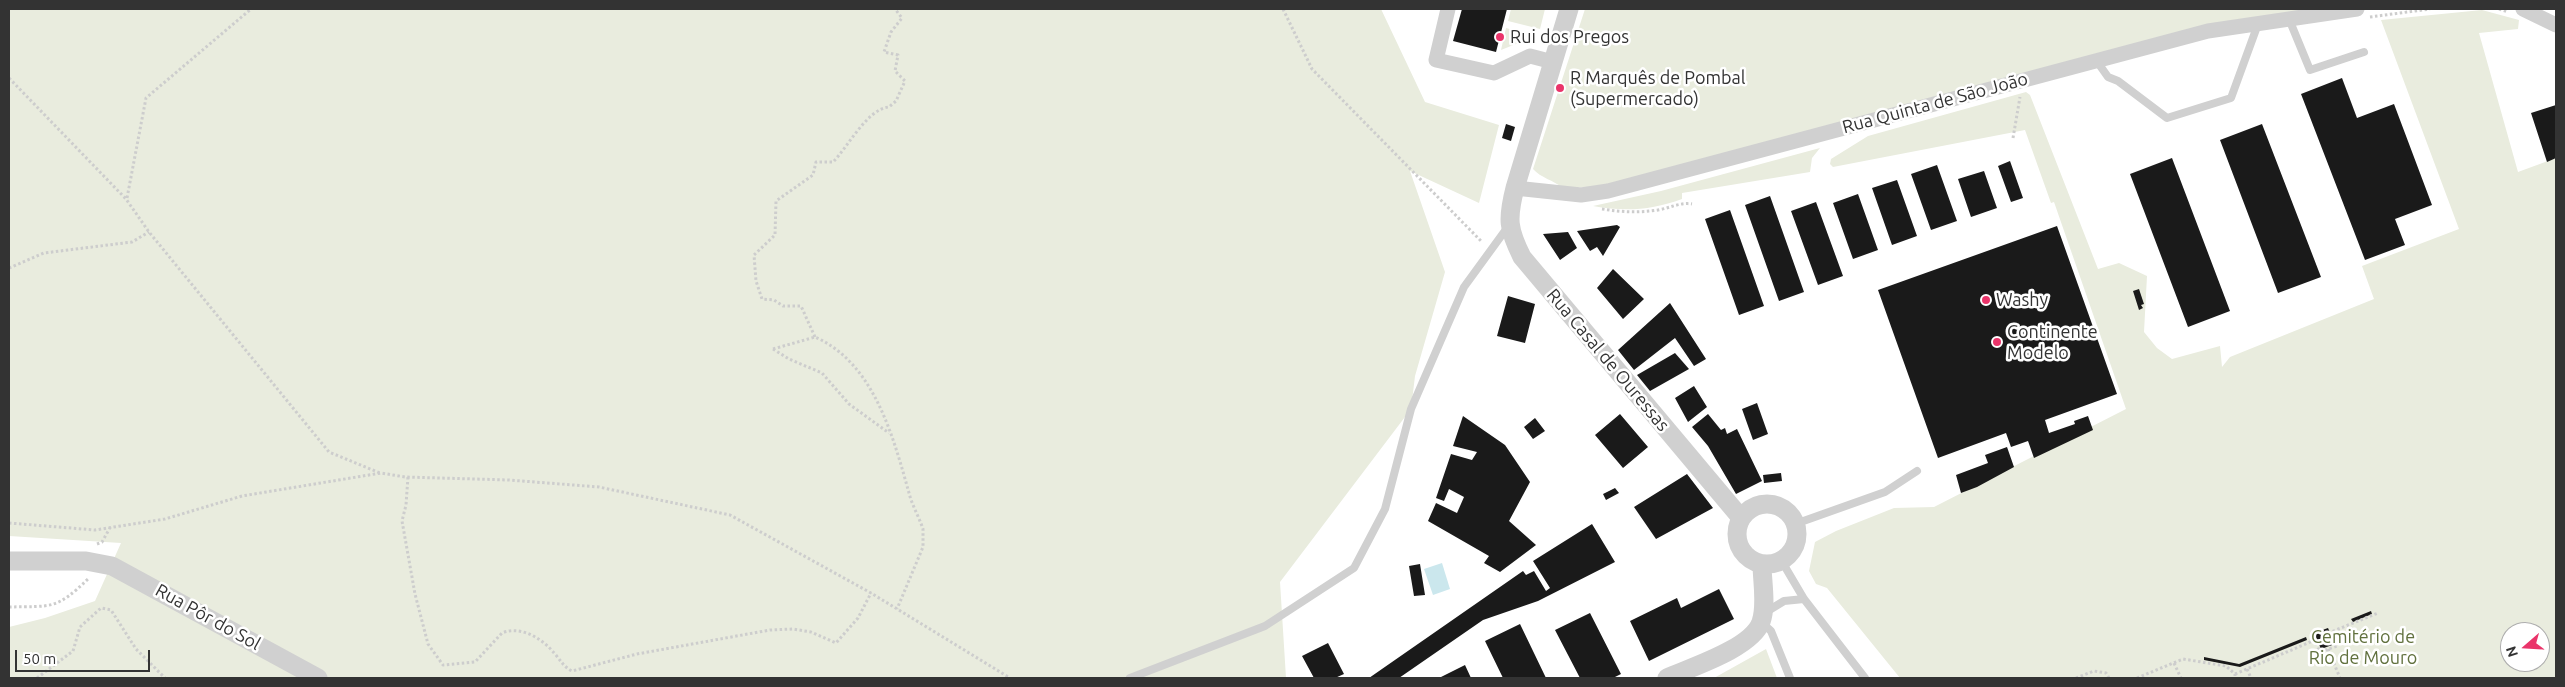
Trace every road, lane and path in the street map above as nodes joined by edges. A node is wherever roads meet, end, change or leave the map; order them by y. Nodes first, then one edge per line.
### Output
1 (251, 9) edge
2 (895, 9) edge
3 (1283, 9) edge
4 (1448, 9) edge
5 (1569, 9) edge
6 (2357, 9) edge
7 (2523, 9) edge
8 (2289, 19) junction
9 (2258, 24) junction
10 (2556, 25) edge
11 (2364, 52) dead end
12 (2096, 60) junction
13 (1553, 62) junction
14 (9, 78) edge
15 (2021, 90) dead end
16 (2013, 138) dead end
17 (1515, 188) junction
18 (126, 199) junction
19 (1692, 204) dead end
20 (1594, 208) dead end
21 (1509, 226) junction
22 (149, 232) junction
23 (1491, 250) junction
24 (9, 268) edge
25 (815, 337) junction
26 (889, 434) junction
27 (1917, 471) dead end
28 (381, 473) junction
29 (408, 477) junction
30 (1741, 518) junction
31 (9, 523) edge
32 (1795, 524) junction
33 (1781, 560) junction
34 (9, 561) edge
35 (1762, 564) junction
36 (96, 569) junction
37 (871, 593) junction
38 (1804, 599) junction
39 (9, 607) edge
40 (897, 609) junction
41 (2378, 613) dead end
42 (1762, 619) junction
43 (2328, 649) junction
44 (2174, 662) junction
45 (2247, 669) junction
46 (2152, 672) junction
47 (2235, 676) edge
48 (37, 678) edge
49 (165, 678) edge
50 (318, 678) edge
51 (1010, 678) edge
52 (1130, 678) edge
53 (1668, 678) edge
54 (1790, 678) edge
55 (1866, 678) edge
56 (2076, 678) edge
57 (2109, 678) edge
58 (2137, 678) edge
59 (2155, 678) edge
60 (2181, 678) edge
61 (2251, 678) edge
62 (2340, 678) edge

1 - 18 path
2 - 25 path
3 - 23 path
4 - 13 street
5 - 13 street, Rua Casal de Ouressas
6 - 8 street, Rua Quinta de São João
7 - 10 street
8 - 9 street, Rua Quinta de São João
8 - 11 lane
9 - 12 street, Rua Quinta de São João
9 - 12 lane
12 - 17 street, Rua Quinta de São João
13 - 17 street, Rua Casal de Ouressas
14 - 18 path
15 - 16 path
17 - 21 street, Rua Casal de Ouressas
18 - 22 path
19 - 20 path
21 - 23 lane
21 - 30 street, Rua Casal de Ouressas
22 - 24 path
22 - 28 path
23 - 52 lane
25 - 26 path
25 - 26 path
26 - 40 path
27 - 32 lane
28 - 29 path
28 - 31 path
29 - 37 path
29 - 37 path
30 - 32 street
30 - 35 street
32 - 33 street
33 - 35 street
33 - 38 lane
34 - 36 street, Rua Pôr do Sol
35 - 42 street
36 - 39 path
36 - 50 street, Rua Pôr do Sol
37 - 40 path
38 - 42 lane
38 - 55 lane
40 - 51 path
41 - 43 path
42 - 53 street
42 - 54 lane
43 - 45 path
43 - 62 path
44 - 46 path
44 - 47 path
44 - 60 path
45 - 47 path
45 - 61 path
46 - 58 path
46 - 59 path
48 - 49 path
56 - 57 path

